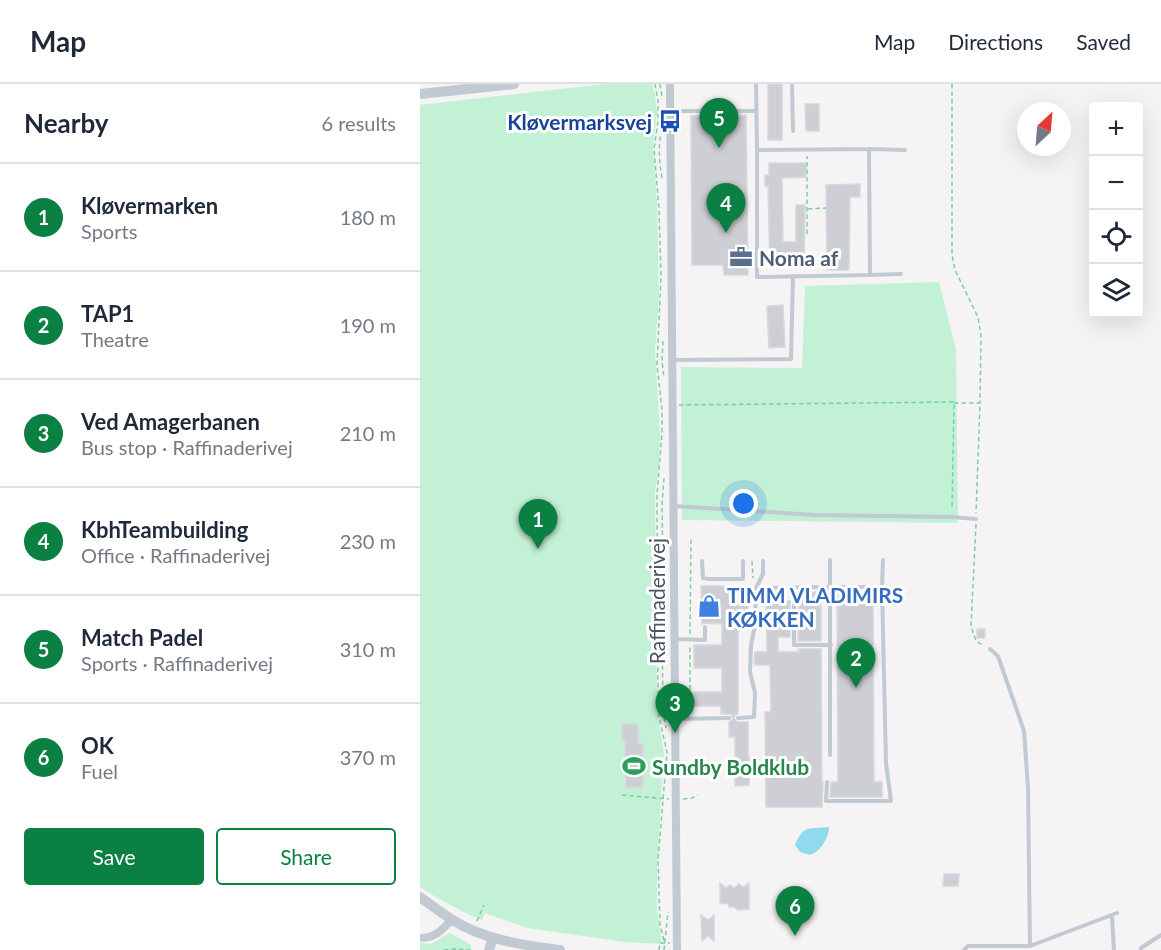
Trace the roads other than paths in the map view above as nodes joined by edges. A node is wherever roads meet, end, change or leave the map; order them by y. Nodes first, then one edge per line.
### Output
1 (514, 84) edge
2 (670, 84) edge
3 (756, 84) edge
4 (792, 84) edge
5 (420, 94) edge
6 (670, 111) junction
7 (756, 111) junction
8 (793, 131) dead end
9 (869, 149) junction
10 (757, 150) junction
11 (905, 150) dead end
12 (901, 274) dead end
13 (870, 275) junction
14 (793, 276) junction
15 (672, 360) junction
16 (673, 506) junction
17 (976, 519) road end
18 (830, 560) dead end
19 (884, 560) dead end
20 (702, 561) dead end
21 (743, 561) dead end
22 (763, 561) dead end
23 (882, 587) junction
24 (756, 588) junction
25 (794, 588) junction
26 (830, 588) junction
27 (705, 627) dead end
28 (674, 639) junction
29 (831, 645) junction
30 (990, 649) road end
31 (729, 718) dead end
32 (738, 718) dead end
33 (675, 719) junction
34 (830, 755) dead end
35 (827, 782) dead end
36 (420, 897) edge
37 (1117, 913) dead end
38 (1112, 915) junction
39 (452, 920) junction
40 (1161, 935) edge
41 (420, 938) edge
42 (493, 938) junction
43 (1030, 946) junction
44 (489, 950) edge
45 (560, 950) edge
46 (677, 950) edge
47 (964, 950) edge
48 (1114, 950) edge
49 (1141, 950) edge

1 - 5 street
2 - 6 street, Raffinaderivej
3 - 7 lane
4 - 8 lane
6 - 7 lane
6 - 15 street, Raffinaderivej
7 - 10 lane
9 - 10 lane
9 - 11 lane
9 - 13 lane
10 - 14 lane
12 - 13 lane
13 - 14 lane
14 - 15 lane
15 - 16 street, Raffinaderivej
16 - 17 lane
16 - 28 street, Raffinaderivej
18 - 26 lane
19 - 23 lane
20 - 21 lane
22 - 24 lane
23 - 26 lane
23 - 35 lane
24 - 25 lane
24 - 32 lane
25 - 26 lane
25 - 29 lane
26 - 29 lane
27 - 28 lane
28 - 33 street, Raffinaderivej
29 - 34 lane
30 - 43 lane
31 - 33 lane
33 - 46 street, Raffinaderivej
36 - 39 street
37 - 38 lane
38 - 43 lane
38 - 48 lane
39 - 41 street
39 - 42 street
40 - 49 lane
42 - 44 street
42 - 45 street
43 - 47 lane

